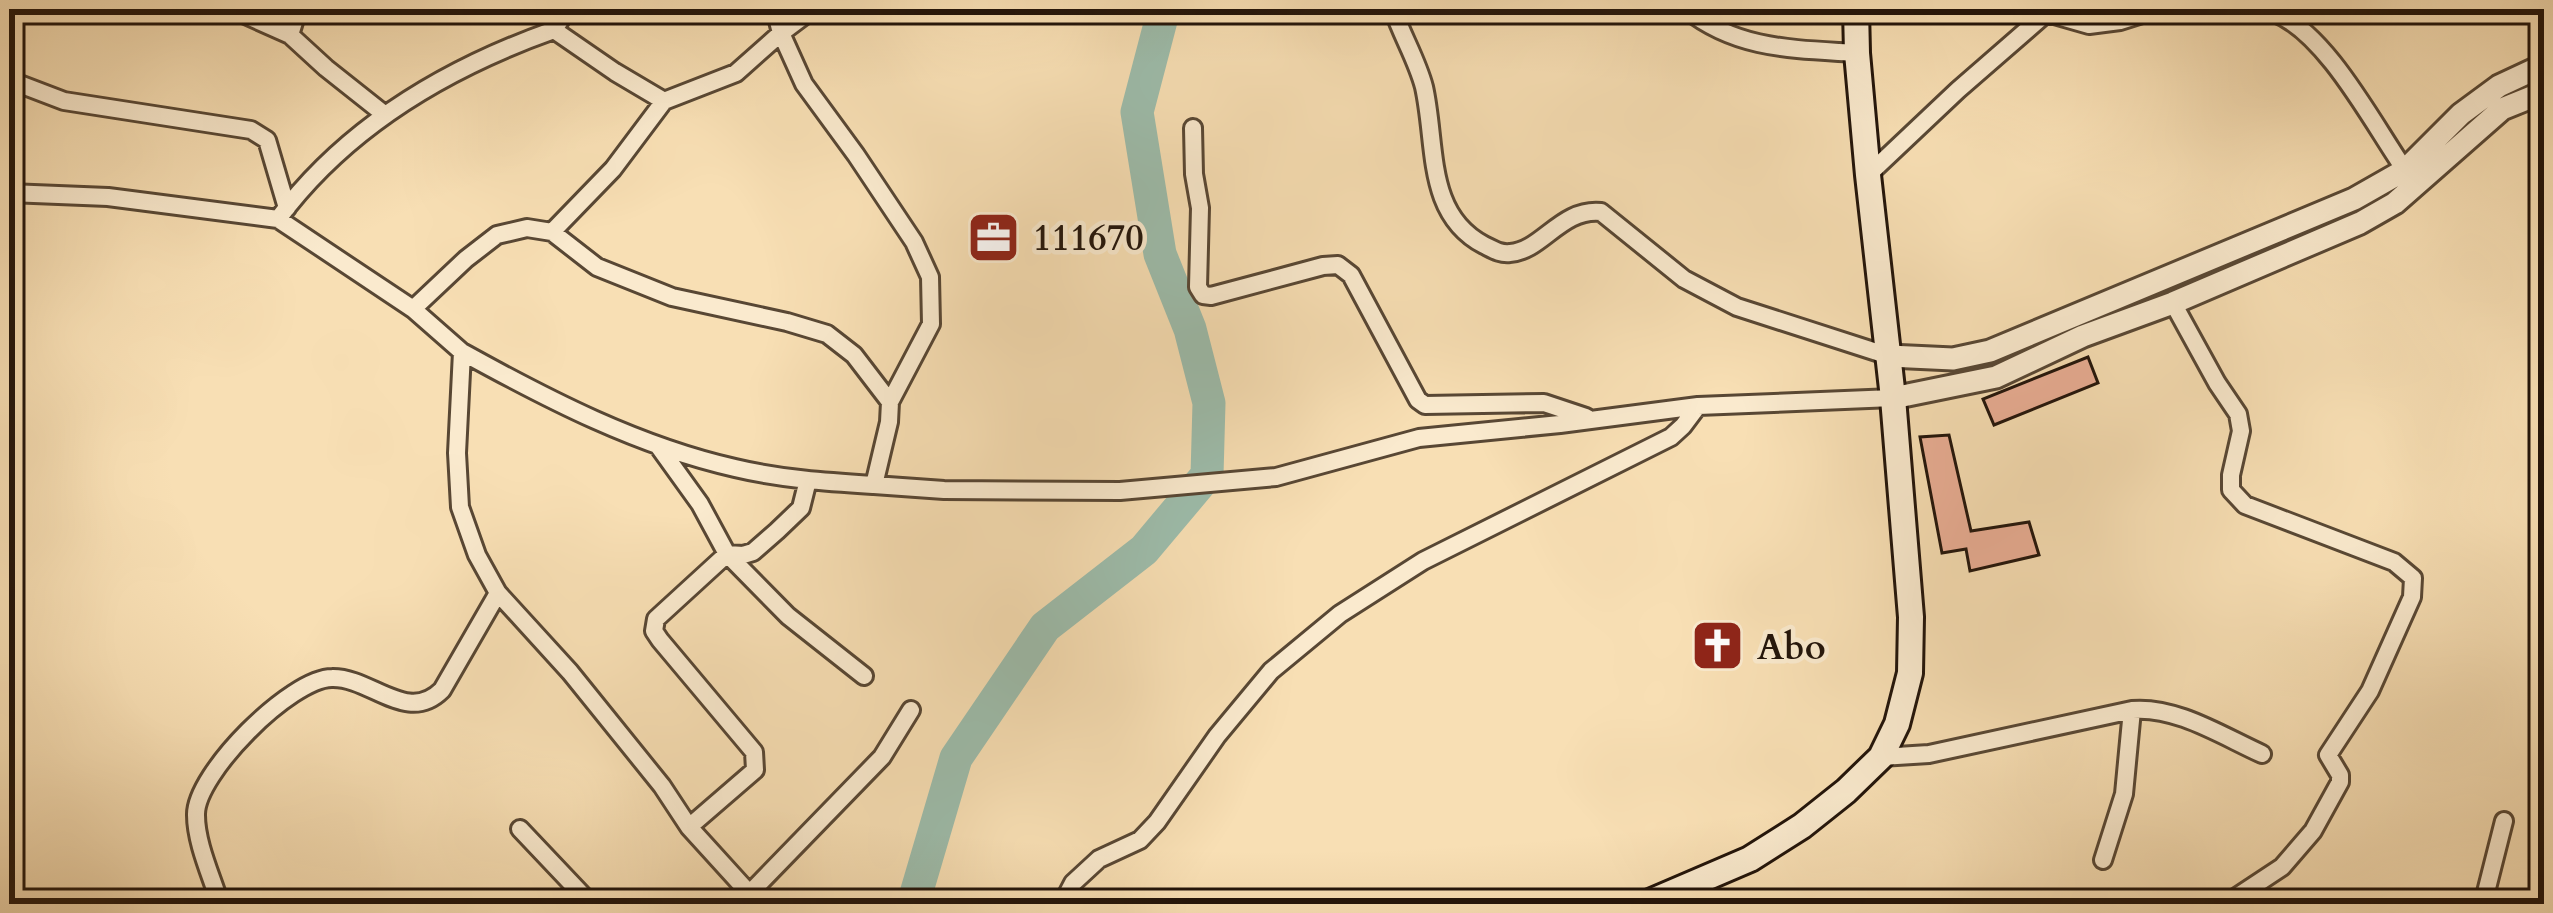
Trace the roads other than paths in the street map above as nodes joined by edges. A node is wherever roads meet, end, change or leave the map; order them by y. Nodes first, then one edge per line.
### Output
1 (232, 9) edge
2 (298, 9) edge
3 (567, 9) edge
4 (775, 9) edge
5 (813, 9) edge
6 (1393, 9) edge
7 (1686, 9) edge
8 (1856, 9) edge
9 (2158, 9) edge
10 (2229, 9) edge
11 (2049, 11) edge
12 (554, 30) junction
13 (781, 33) junction
14 (290, 35) junction
15 (1857, 52) junction
16 (2541, 66) edge
17 (9, 80) edge
18 (2540, 93) edge
19 (664, 101) junction
20 (384, 114) junction
21 (1193, 128) dead end
22 (2404, 170) junction
23 (1868, 176) junction
24 (9, 193) edge
25 (283, 213) junction
26 (552, 232) junction
27 (2173, 303) junction
28 (413, 309) junction
29 (463, 352) junction
30 (1888, 356) junction
31 (1893, 398) junction
32 (890, 402) junction
33 (1698, 406) junction
34 (1592, 420) junction
35 (658, 446) junction
36 (808, 480) junction
37 (874, 485) junction
38 (727, 554) junction
39 (499, 593) junction
40 (864, 676) dead end
41 (911, 710) dead end
42 (2132, 710) junction
43 (2262, 754) dead end
44 (1881, 757) junction
45 (2504, 821) dead end
46 (689, 827) junction
47 (520, 829) dead end
48 (2103, 860) dead end
49 (754, 899) edge
50 (220, 904) edge
51 (591, 904) edge
52 (1062, 904) edge
53 (1645, 904) edge
54 (2226, 904) edge
55 (2483, 904) edge

1 - 14 street
2 - 14 street
3 - 12 street
4 - 13 street
5 - 13 street
6 - 30 street
7 - 15 street
8 - 15 main road
9 - 11 street
10 - 22 street
11 - 23 street
12 - 19 street
12 - 20 street
13 - 19 street
13 - 32 street
14 - 20 street
15 - 23 main road
16 - 22 street
17 - 25 street
18 - 27 street
19 - 26 street
20 - 25 street
21 - 34 street
22 - 30 street
23 - 30 main road
24 - 25 street
25 - 28 street
26 - 28 street
26 - 32 street
27 - 31 street
27 - 54 street
28 - 29 street
29 - 35 street
29 - 39 street
30 - 31 main road
31 - 33 street
31 - 44 main road
32 - 37 street
33 - 34 street
33 - 52 street
34 - 37 street
35 - 36 street
35 - 38 street
36 - 37 street
36 - 38 street
38 - 40 street
38 - 46 street
39 - 46 street
39 - 50 street
41 - 49 street
42 - 43 street
42 - 44 street
42 - 48 street
44 - 53 main road
45 - 55 street
46 - 49 street
47 - 51 street

